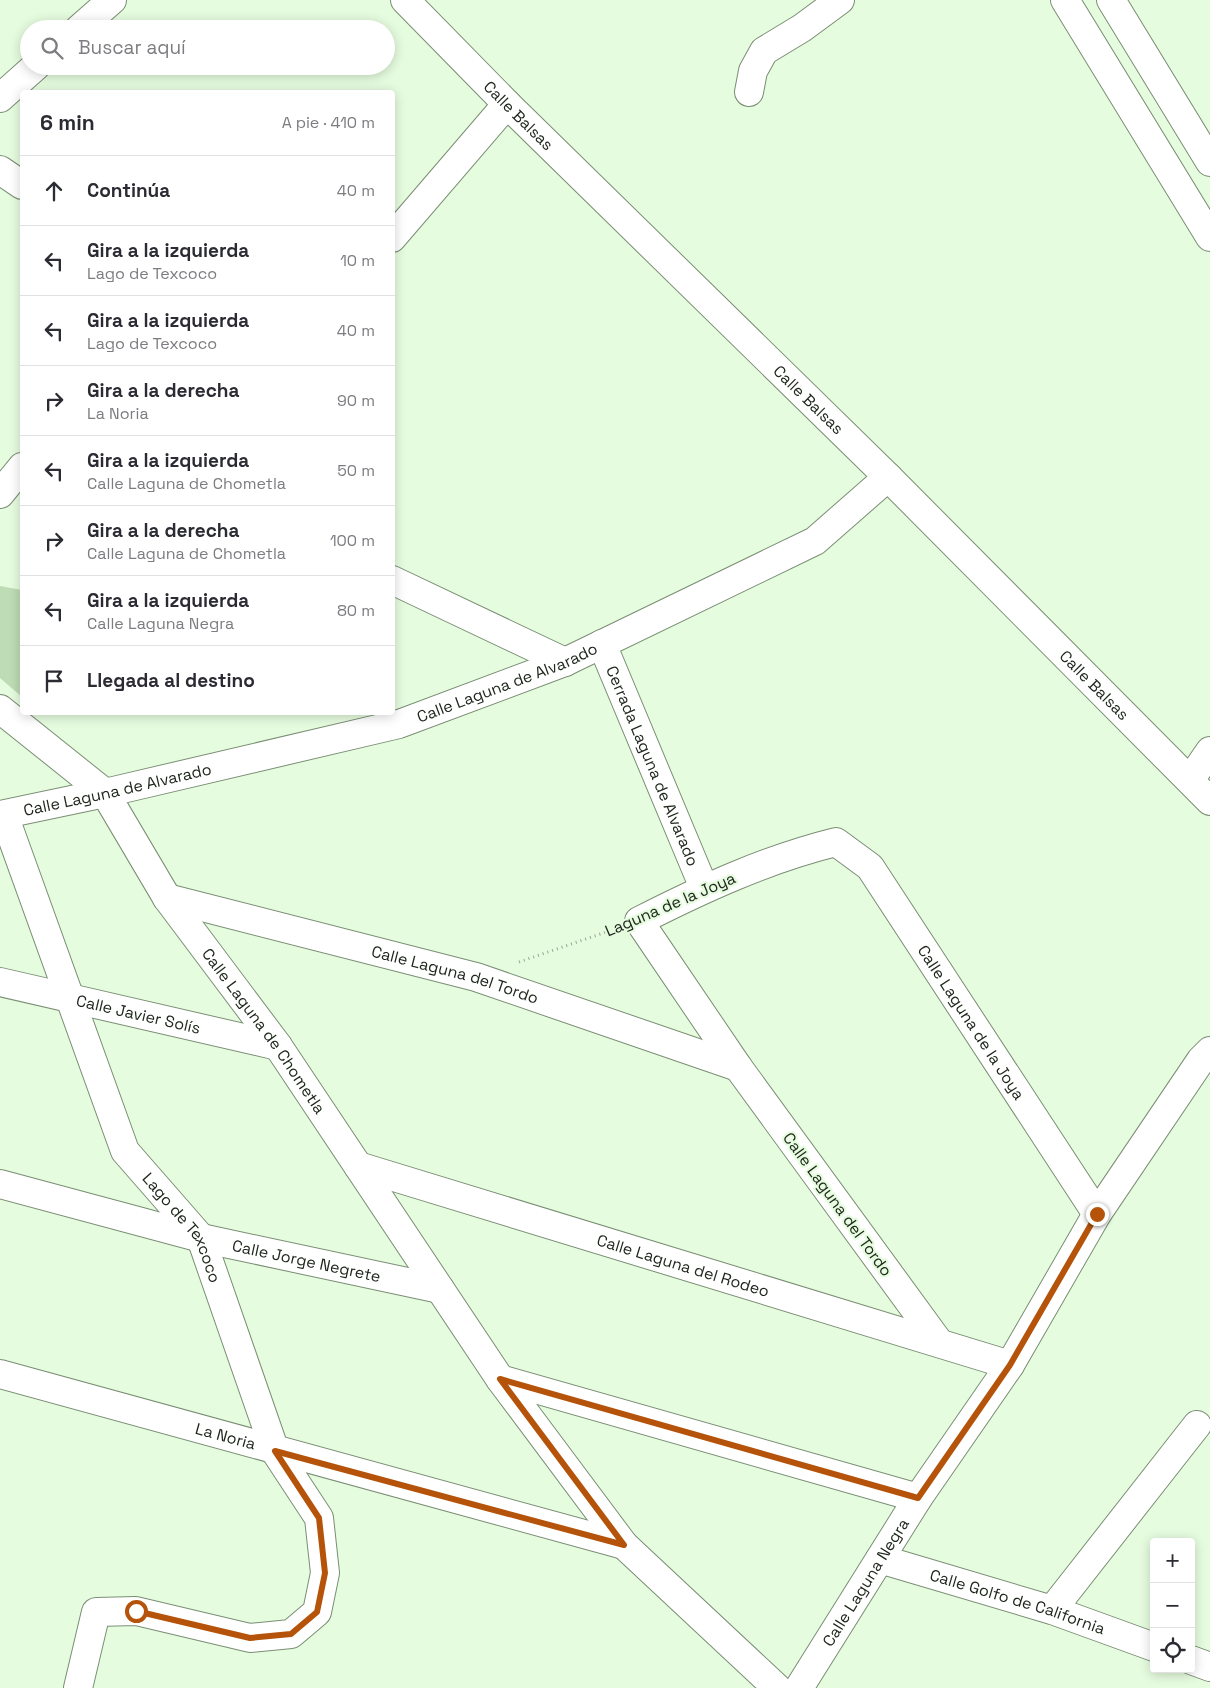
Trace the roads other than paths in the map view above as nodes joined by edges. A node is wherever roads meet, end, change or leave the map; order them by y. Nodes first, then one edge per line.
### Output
1 (112, 0) edge
2 (405, 0) edge
3 (840, 0) edge
4 (1065, 0) edge
5 (1110, 0) edge
6 (89, 20) edge
7 (26, 75) edge
8 (749, 92) dead end
9 (0, 98) edge
10 (507, 104) junction
11 (1210, 162) edge
12 (0, 170) edge
13 (20, 184) edge
14 (395, 235) edge
15 (1210, 237) edge
16 (20, 470) edge
17 (888, 477) junction
18 (0, 494) edge
19 (395, 581) edge
20 (602, 644) junction
21 (566, 662) junction
22 (0, 709) edge
23 (1210, 751) edge
24 (1190, 780) junction
25 (105, 793) junction
26 (1210, 801) edge
27 (2, 815) edge
28 (836, 842) joint
29 (704, 888) junction
30 (167, 898) junction
31 (639, 921) joint
32 (0, 982) edge
33 (71, 998) junction
34 (278, 1046) junction
35 (1210, 1051) edge
36 (738, 1067) junction
37 (358, 1166) junction
38 (0, 1184) edge
39 (1097, 1214) junction
40 (201, 1238) junction
41 (440, 1289) junction
42 (938, 1341) junction
43 (1010, 1365) junction
44 (0, 1374) edge
45 (500, 1379) junction
46 (1198, 1425) dead end
47 (275, 1451) junction
48 (918, 1498) junction
49 (624, 1545) junction
50 (880, 1558) junction
51 (1052, 1610) junction
52 (1150, 1646) edge
53 (1195, 1661) edge
54 (1210, 1667) edge
55 (78, 1688) edge
56 (777, 1688) edge
57 (799, 1688) edge

1 - 6 main road
2 - 10 main road, Calle Balsas
3 - 8 main road
4 - 15 main road
5 - 11 main road
7 - 9 main road
10 - 14 main road
10 - 17 main road, Calle Balsas
12 - 13 main road
16 - 18 main road
17 - 20 main road, Calle Laguna de Alvarado
17 - 24 main road, Calle Balsas
19 - 21 main road
20 - 21 main road, Calle Laguna de Alvarado
20 - 29 main road, Cerrada Laguna de Alvarado
21 - 25 main road, Calle Laguna de Alvarado
22 - 25 main road, Calle Laguna de Chometla
23 - 24 main road
24 - 26 main road, Calle Balsas
25 - 27 main road, Calle Laguna de Alvarado
25 - 30 main road, Calle Laguna de Chometla
27 - 33 main road, Lago de Texcoco
28 - 29 main road, Laguna de la Joya
28 - 39 main road, Calle Laguna de la Joya
29 - 31 main road, Laguna de la Joya
30 - 34 main road, Calle Laguna de Chometla
30 - 36 main road, Calle Laguna del Tordo
31 - 36 main road, Calle Laguna del Tordo
32 - 33 main road, Calle Javier Solís
33 - 34 main road, Calle Javier Solís
33 - 40 main road, Lago de Texcoco
34 - 37 main road, Calle Laguna de Chometla
35 - 39 main road, Calle Laguna Negra
36 - 42 main road, Calle Laguna del Tordo
37 - 41 main road, Calle Laguna de Chometla
37 - 42 main road, Calle Laguna del Rodeo
38 - 40 main road, Calle Jorge Negrete
39 - 43 main road, Calle Laguna Negra
40 - 41 main road, Calle Jorge Negrete
40 - 47 main road, Lago de Texcoco
41 - 45 main road, Calle Laguna de Chometla
42 - 43 main road, Calle Laguna del Rodeo
43 - 48 main road, Calle Laguna Negra
44 - 47 main road, La Noria
45 - 48 main road
45 - 49 main road, Calle Laguna de Chometla
46 - 51 main road
47 - 49 main road, La Noria
47 - 55 main road, Lago de Texcoco
48 - 50 main road, Calle Laguna Negra
49 - 56 main road, Calle Laguna de Chometla
50 - 51 main road, Calle Golfo de California
50 - 57 main road, Calle Laguna Negra
51 - 52 main road, Calle Golfo de California
53 - 54 main road

